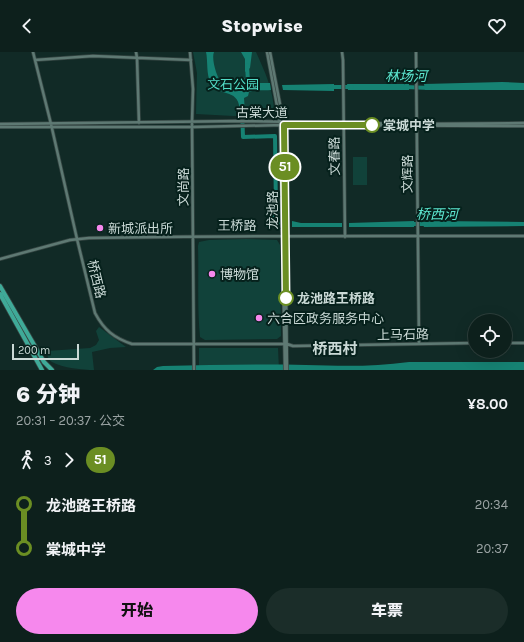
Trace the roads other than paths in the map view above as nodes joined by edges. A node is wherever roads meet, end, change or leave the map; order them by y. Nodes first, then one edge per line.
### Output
1 (33, 52) edge
2 (136, 52) edge
3 (190, 52) edge
4 (269, 52) edge
5 (342, 52) edge
6 (416, 52) edge
7 (137, 58) junction
8 (35, 60) junction
9 (191, 60) junction
10 (192, 122) junction
11 (139, 123) junction
12 (524, 123) edge
13 (282, 124) junction
14 (343, 124) junction
15 (52, 125) junction
16 (417, 125) junction
17 (0, 126) edge
18 (524, 126) edge
19 (193, 127) junction
20 (193, 236) junction
21 (284, 236) junction
22 (418, 236) junction
23 (524, 236) edge
24 (345, 237) junction
25 (77, 239) junction
26 (0, 259) edge
27 (0, 286) edge
28 (0, 294) edge
29 (468, 343) edge
30 (512, 343) edge
31 (524, 343) edge
32 (194, 344) junction
33 (286, 344) junction
34 (419, 344) junction
35 (42, 370) edge
36 (52, 370) edge
37 (194, 370) edge
38 (286, 370) edge

1 - 8 street, 桥西路
2 - 7 street
3 - 9 street, 文尚路
4 - 13 street, 龙池路
5 - 14 street, 文春路
6 - 16 street, 文辉路
7 - 8 street
7 - 9 street
7 - 11 street
8 - 15 street, 桥西路
9 - 10 street, 文尚路
10 - 11 street, 古棠大道
10 - 13 street, 古棠大道
10 - 19 street, 文尚路
11 - 15 street, 古棠大道
12 - 16 street, 古棠大道
13 - 14 street, 古棠大道
13 - 19 street, 古棠大道
13 - 21 street, 龙池路
14 - 16 street, 古棠大道
14 - 24 street, 文春路
15 - 17 street, 古棠大道
15 - 19 street, 古棠大道
15 - 25 street, 桥西路
16 - 18 street, 古棠大道
16 - 22 street, 文辉路
19 - 20 street, 文尚路
20 - 21 street, 王桥路
20 - 25 street, 王桥路
20 - 32 street, 文尚路
21 - 24 street, 王桥路
21 - 33 street, 龙池路
22 - 23 street, 王桥路
22 - 24 street, 王桥路
22 - 34 street, 文辉路
25 - 26 street, 王桥路
25 - 32 street, 桥西路
27 - 36 highway
28 - 35 highway
29 - 34 street, 上马石路
30 - 31 street
32 - 33 street, 桥西路
32 - 37 street, 文尚路
33 - 34 street, 上马石路
33 - 38 street, 龙池路

